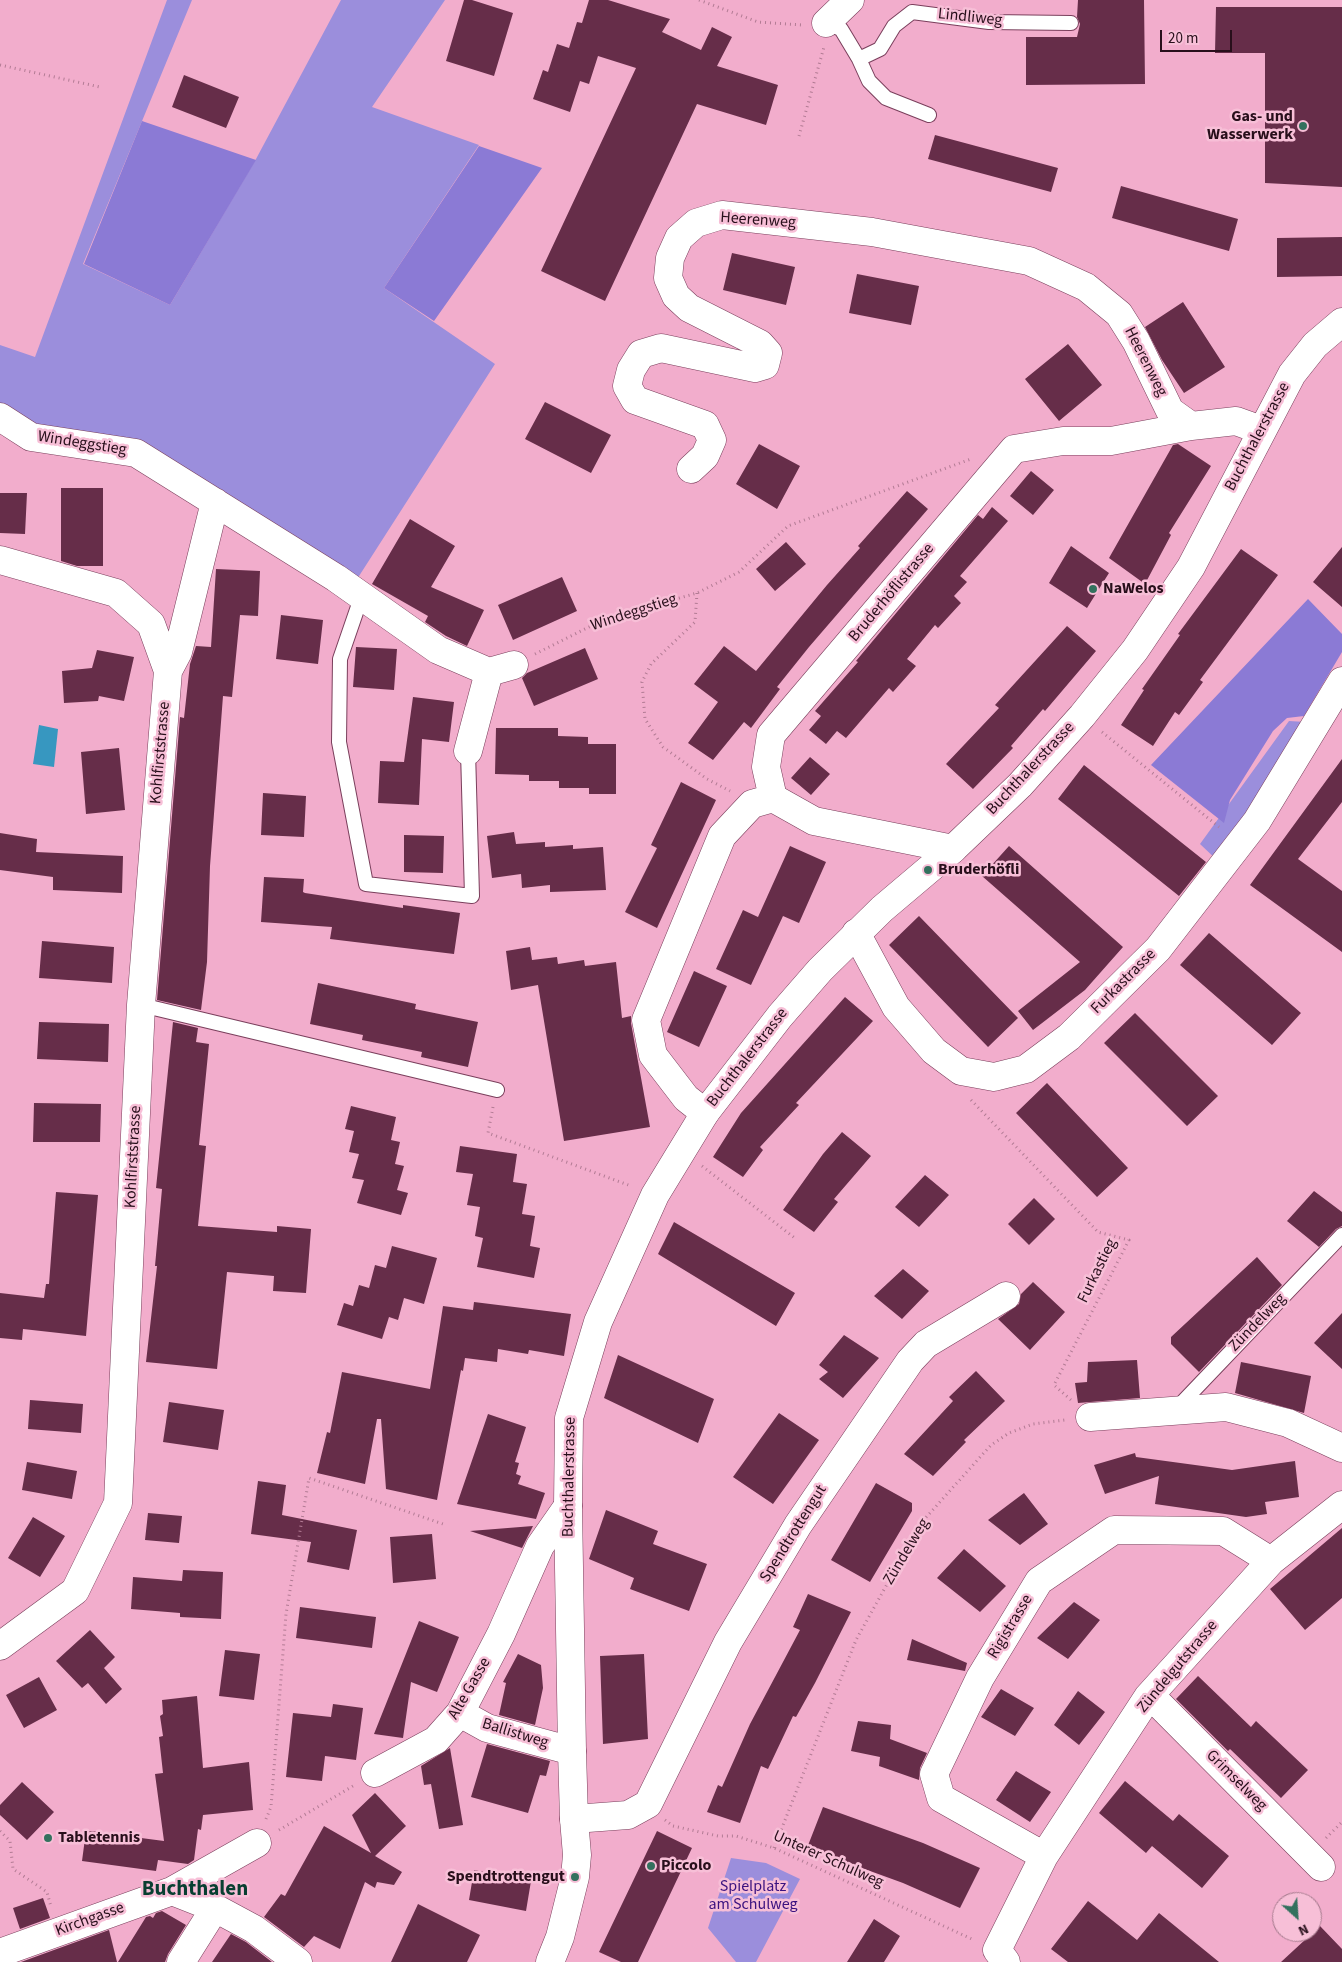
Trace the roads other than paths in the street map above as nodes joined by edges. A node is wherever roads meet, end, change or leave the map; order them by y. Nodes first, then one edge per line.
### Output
1 (850, 0) edge
2 (826, 23) joint
3 (1071, 23) dead end
4 (859, 59) junction
5 (929, 115) dead end
6 (1342, 322) edge
7 (0, 416) edge
8 (1191, 426) junction
9 (1261, 430) junction
10 (691, 469) dead end
11 (215, 502) junction
12 (0, 560) edge
13 (362, 595) junction
14 (168, 671) junction
15 (1342, 681) edge
16 (468, 751) joint
17 (762, 801) junction
18 (953, 849) junction
19 (856, 933) junction
20 (141, 1005) junction
21 (497, 1090) road end
22 (705, 1113) junction
23 (1342, 1235) edge
24 (1006, 1296) dead end
25 (1174, 1411) junction
26 (1090, 1417) road end
27 (1342, 1448) edge
28 (1342, 1505) edge
29 (568, 1506) junction
30 (1271, 1561) junction
31 (0, 1646) edge
32 (1150, 1695) junction
33 (460, 1713) junction
34 (572, 1751) junction
35 (375, 1773) road end
36 (574, 1819) junction
37 (257, 1843) road end
38 (1044, 1856) junction
39 (1321, 1867) dead end
40 (172, 1891) junction
41 (215, 1908) junction
42 (0, 1953) edge
43 (1002, 1956) edge
44 (181, 1962) edge
45 (298, 1962) edge
46 (550, 1962) edge

1 - 2 street
2 - 4 lane
3 - 4 lane, Lindliweg
4 - 5 lane
6 - 9 street, Buchthalerstrasse
7 - 11 street, Windeggstieg
8 - 9 street
8 - 10 street, Heerenweg
8 - 17 street, Bruderhöflistrasse
9 - 18 street, Buchthalerstrasse
11 - 13 street, Windeggstieg
11 - 14 street
12 - 14 street, Kohlfirststrasse
13 - 16 street, Windeggstieg
13 - 16 lane
14 - 20 street, Kohlfirststrasse
15 - 19 street, Furkastrasse
17 - 18 street
17 - 22 street
18 - 19 street, Buchthalerstrasse
19 - 22 street, Buchthalerstrasse
20 - 21 lane
20 - 31 street, Kohlfirststrasse
22 - 29 street, Buchthalerstrasse
23 - 25 lane, Zündelweg
24 - 36 street, Spendtrottengut
25 - 26 street
25 - 27 street
28 - 30 street, Zündelgutstrasse
29 - 33 street, Alte Gasse
29 - 34 street, Buchthalerstrasse
30 - 32 street, Zündelgutstrasse
30 - 38 street, Rigistrasse
32 - 38 street, Zündelgutstrasse
32 - 39 street, Grimselweg
33 - 34 street, Ballistweg
33 - 35 street, Alte Gasse
34 - 36 street, Buchthalerstrasse
36 - 46 street, Buchthalerstrasse
37 - 40 street, Kirchgasse
38 - 43 street, Zündelgutstrasse
40 - 41 street
40 - 42 street, Kirchgasse
41 - 44 street
41 - 45 street

